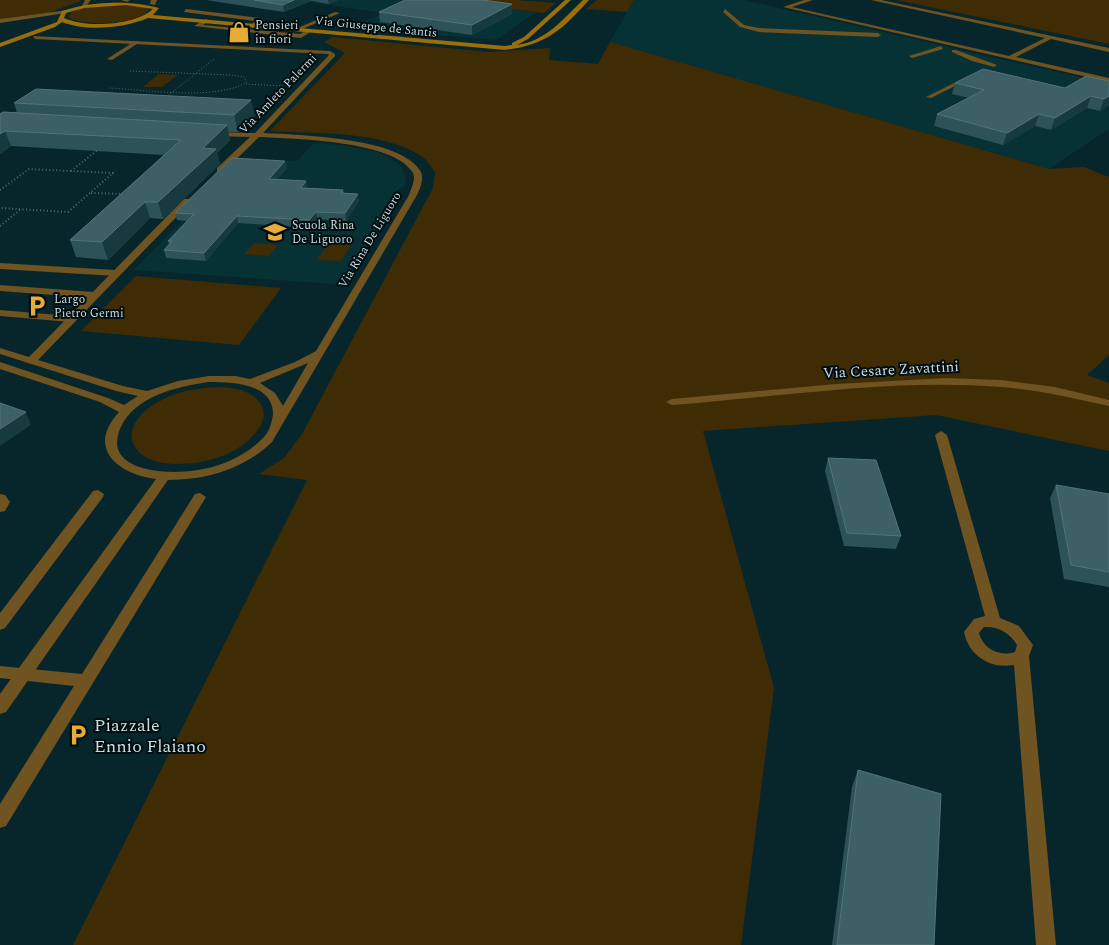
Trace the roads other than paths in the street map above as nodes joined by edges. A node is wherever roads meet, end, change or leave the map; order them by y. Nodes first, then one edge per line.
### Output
1 (115, 0) edge
2 (125, 0) edge
3 (568, 0) edge
4 (586, 0) edge
5 (810, 0) edge
6 (874, 0) edge
7 (86, 2) edge
8 (153, 2) edge
9 (66, 11) junction
10 (186, 11) dead end
11 (724, 11) dead end
12 (337, 13) dead end
13 (148, 16) junction
14 (61, 18) junction
15 (0, 21) edge
16 (206, 21) junction
17 (94, 25) junction
18 (253, 26) junction
19 (296, 30) junction
20 (309, 31) junction
21 (35, 38) junction
22 (1051, 38) junction
23 (137, 42) junction
24 (0, 45) edge
25 (483, 48) junction
26 (941, 48) junction
27 (0, 50) edge
28 (1109, 50) edge
29 (912, 56) dead end
30 (1010, 58) junction
31 (110, 59) dead end
32 (994, 66) junction
33 (986, 69) edge
34 (978, 73) edge
35 (1109, 80) edge
36 (929, 97) dead end
37 (199, 134) edge
38 (255, 136) junction
39 (212, 178) edge
40 (190, 198) edge
41 (0, 266) edge
42 (115, 273) junction
43 (0, 288) edge
44 (94, 295) junction
45 (0, 313) edge
46 (70, 318) junction
47 (0, 351) edge
48 (321, 352) junction
49 (31, 361) junction
50 (0, 365) edge
51 (250, 383) junction
52 (148, 395) junction
53 (672, 402) dead end
54 (1109, 402) edge
55 (126, 411) junction
56 (280, 420) junction
57 (941, 435) dead end
58 (164, 476) junction
59 (98, 494) dead end
60 (200, 497) dead end
61 (0, 498) edge
62 (0, 508) edge
63 (994, 621) junction
64 (0, 624) edge
65 (1021, 656) junction
66 (0, 672) edge
67 (23, 674) junction
68 (86, 681) junction
69 (0, 707) edge
70 (0, 820) edge
71 (1046, 945) edge

1 - 2 main road
1 - 7 main road
2 - 8 main road
3 - 25 main road
4 - 25 main road
5 - 30 street
6 - 22 street
7 - 9 main road
8 - 13 main road
9 - 14 main road
9 - 15 street
10 - 18 street
11 - 26 street
12 - 19 street
13 - 16 main road, Via Giuseppe de Santis
13 - 17 main road, Via Giuseppe de Santis
14 - 17 main road
14 - 24 main road
16 - 18 main road, Via Giuseppe de Santis
16 - 20 street
17 - 21 main road
18 - 19 main road, Via Giuseppe de Santis
19 - 20 main road, Via Giuseppe de Santis
20 - 25 main road, Via Giuseppe de Santis
21 - 23 street, Via Amleto Palermi
21 - 27 main road
22 - 28 street
22 - 30 street
23 - 31 street
23 - 38 street, Via Amleto Palermi
26 - 29 street
26 - 32 street
30 - 32 street
30 - 35 street
32 - 33 street
34 - 36 street
37 - 38 street, Via Rina De Liguoro
38 - 39 street, Via Amleto Palermi
38 - 48 street, Via Rina De Liguoro
40 - 42 street
41 - 42 street
42 - 44 street
43 - 44 street
44 - 46 street
45 - 46 street
46 - 49 street
47 - 49 street
48 - 51 street
48 - 56 street, Via Rina De Liguoro
49 - 52 street
50 - 55 street
51 - 52 street
51 - 56 street
52 - 55 street
53 - 54 street, Via Cesare Zavattini
55 - 58 street
56 - 58 street
57 - 63 street
58 - 67 street
59 - 64 street
60 - 68 street
61 - 62 street
63 - 65 street
63 - 65 street
65 - 71 street
66 - 67 street
67 - 68 street
67 - 69 street
68 - 70 street

